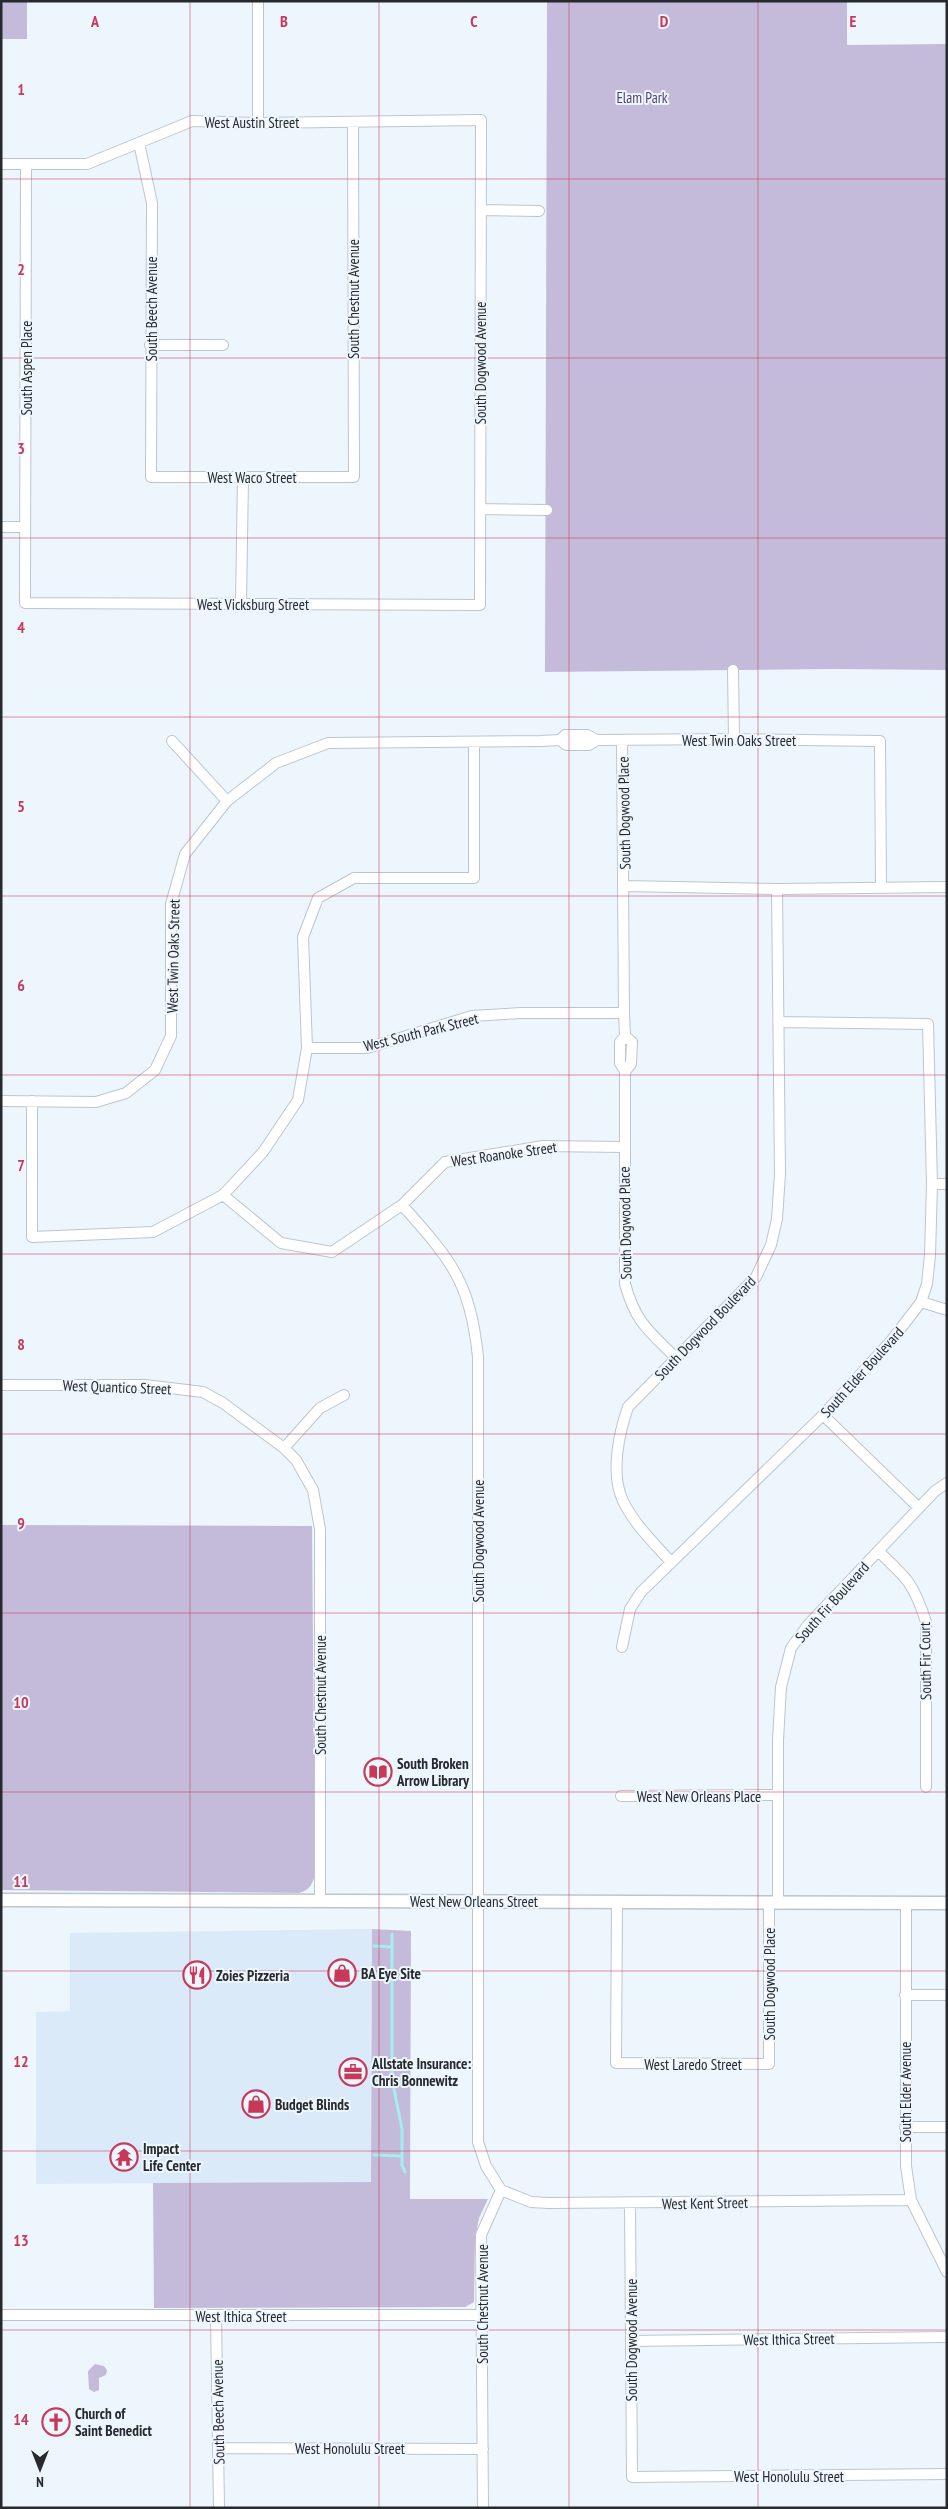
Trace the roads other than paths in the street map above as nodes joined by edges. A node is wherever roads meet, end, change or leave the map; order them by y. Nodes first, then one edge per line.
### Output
1 (258, 1) edge
2 (480, 120) joint
3 (353, 122) junction
4 (258, 123) junction
5 (139, 143) junction
6 (1, 164) edge
7 (26, 164) junction
8 (480, 210) junction
9 (539, 212) dead end
10 (150, 345) junction
11 (223, 345) dead end
12 (151, 477) joint
13 (242, 477) junction
14 (354, 477) joint
15 (480, 509) junction
16 (547, 510) dead end
17 (1, 527) edge
18 (25, 527) junction
19 (25, 603) joint
20 (241, 604) junction
21 (480, 605) joint
22 (733, 670) dead end
23 (734, 738) junction
24 (622, 740) junction
25 (172, 741) dead end
26 (474, 742) junction
27 (227, 801) junction
28 (625, 886) junction
29 (947, 887) edge
30 (881, 888) junction
31 (777, 889) junction
32 (624, 1013) junction
33 (780, 1022) junction
34 (307, 1048) junction
35 (1, 1101) edge
36 (32, 1101) junction
37 (625, 1147) junction
38 (932, 1184) junction
39 (947, 1184) edge
40 (223, 1195) junction
41 (402, 1205) junction
42 (921, 1302) junction
43 (947, 1310) edge
44 (676, 1358) junction
45 (1, 1385) edge
46 (344, 1395) dead end
47 (823, 1415) junction
48 (284, 1448) junction
49 (947, 1483) edge
50 (313, 1490) joint
51 (919, 1508) junction
52 (878, 1551) junction
53 (670, 1562) junction
54 (622, 1647) dead end
55 (926, 1787) dead end
56 (621, 1796) dead end
57 (778, 1796) junction
58 (1, 1900) edge
59 (479, 1900) junction
60 (320, 1901) junction
61 (617, 1901) junction
62 (773, 1902) junction
63 (906, 1903) junction
64 (947, 1903) edge
65 (905, 1995) junction
66 (947, 1995) edge
67 (769, 2064) joint
68 (905, 2127) junction
69 (947, 2127) edge
70 (500, 2190) junction
71 (911, 2200) junction
72 (630, 2204) junction
73 (947, 2272) edge
74 (482, 2314) junction
75 (1, 2315) edge
76 (216, 2316) junction
77 (947, 2337) edge
78 (631, 2341) junction
79 (218, 2448) junction
80 (483, 2449) junction
81 (947, 2474) edge
82 (632, 2477) joint
83 (219, 2508) edge
84 (483, 2508) edge

1 - 4 street
2 - 3 street, West Austin Street
2 - 8 street, South Dogwood Avenue
3 - 4 street, West Austin Street
3 - 14 street, South Chestnut Avenue
4 - 5 street, West Austin Street
5 - 7 street, West Austin Street
5 - 10 street, South Beech Avenue
6 - 7 street, West Austin Street
7 - 18 street, South Aspen Place
8 - 9 street
8 - 15 street, South Dogwood Avenue
10 - 11 street
10 - 12 street, South Beech Avenue
12 - 13 street, West Waco Street
13 - 14 street, West Waco Street
13 - 20 street
15 - 16 street
15 - 21 street, South Dogwood Avenue
17 - 18 street
18 - 19 street, South Aspen Place
19 - 20 street, West Vicksburg Street
20 - 21 street, West Vicksburg Street
22 - 23 street
23 - 24 street, West Twin Oaks Street
23 - 30 street, West Twin Oaks Street
24 - 26 street, West Twin Oaks Street
24 - 28 street, South Dogwood Place
25 - 27 street
26 - 27 street, West Twin Oaks Street
26 - 34 street
27 - 36 street, West Twin Oaks Street
28 - 31 street
28 - 32 street, South Dogwood Place
29 - 30 street
30 - 31 street
31 - 33 street, South Dogwood Boulevard
32 - 34 street, West South Park Street
32 - 37 street, South Dogwood Place
33 - 38 street, South Elder Boulevard
33 - 44 street, South Dogwood Boulevard
34 - 40 street
35 - 36 street, West Twin Oaks Street
36 - 40 street
37 - 41 street, West Roanoke Street
37 - 44 street, South Dogwood Place
38 - 39 street
38 - 42 street, South Elder Boulevard
40 - 41 street, West Roanoke Street
41 - 59 street, South Dogwood Avenue
42 - 43 street
42 - 47 street, South Elder Boulevard
44 - 53 street, South Dogwood Boulevard
45 - 48 street, West Quantico Street
46 - 48 street
47 - 51 street
47 - 53 street, South Elder Boulevard
48 - 50 street, West Quantico Street
49 - 51 street, South Fir Boulevard
50 - 60 street, South Chestnut Avenue
51 - 52 street, South Fir Boulevard
52 - 55 street, South Fir Court
52 - 57 street, South Fir Boulevard
53 - 54 street, South Elder Boulevard
56 - 57 street, West New Orleans Place
57 - 62 street, South Fir Boulevard
58 - 60 street, West New Orleans Street
59 - 60 street, West New Orleans Street
59 - 61 street, West New Orleans Street
59 - 70 street
61 - 62 street, West New Orleans Street
61 - 67 street, West Laredo Street
62 - 63 street, West New Orleans Street
62 - 67 street, South Dogwood Place
63 - 64 street, West New Orleans Street
63 - 65 street, South Elder Avenue
65 - 66 street
65 - 68 street, South Elder Avenue
68 - 69 street
68 - 71 street, South Elder Avenue
70 - 72 street, West Kent Street
70 - 74 street, South Chestnut Avenue
71 - 72 street, West Kent Street
71 - 73 street, South Elder Avenue
72 - 78 street, South Dogwood Avenue
74 - 76 street, West Ithica Street
74 - 80 street, South Chestnut Avenue
75 - 76 street, West Ithica Street
76 - 79 street, South Beech Avenue
77 - 78 street, West Ithica Street
78 - 82 street, South Dogwood Avenue
79 - 80 street, West Honolulu Street
79 - 83 street, South Beech Avenue
80 - 84 street, South Chestnut Avenue
81 - 82 street, West Honolulu Street

